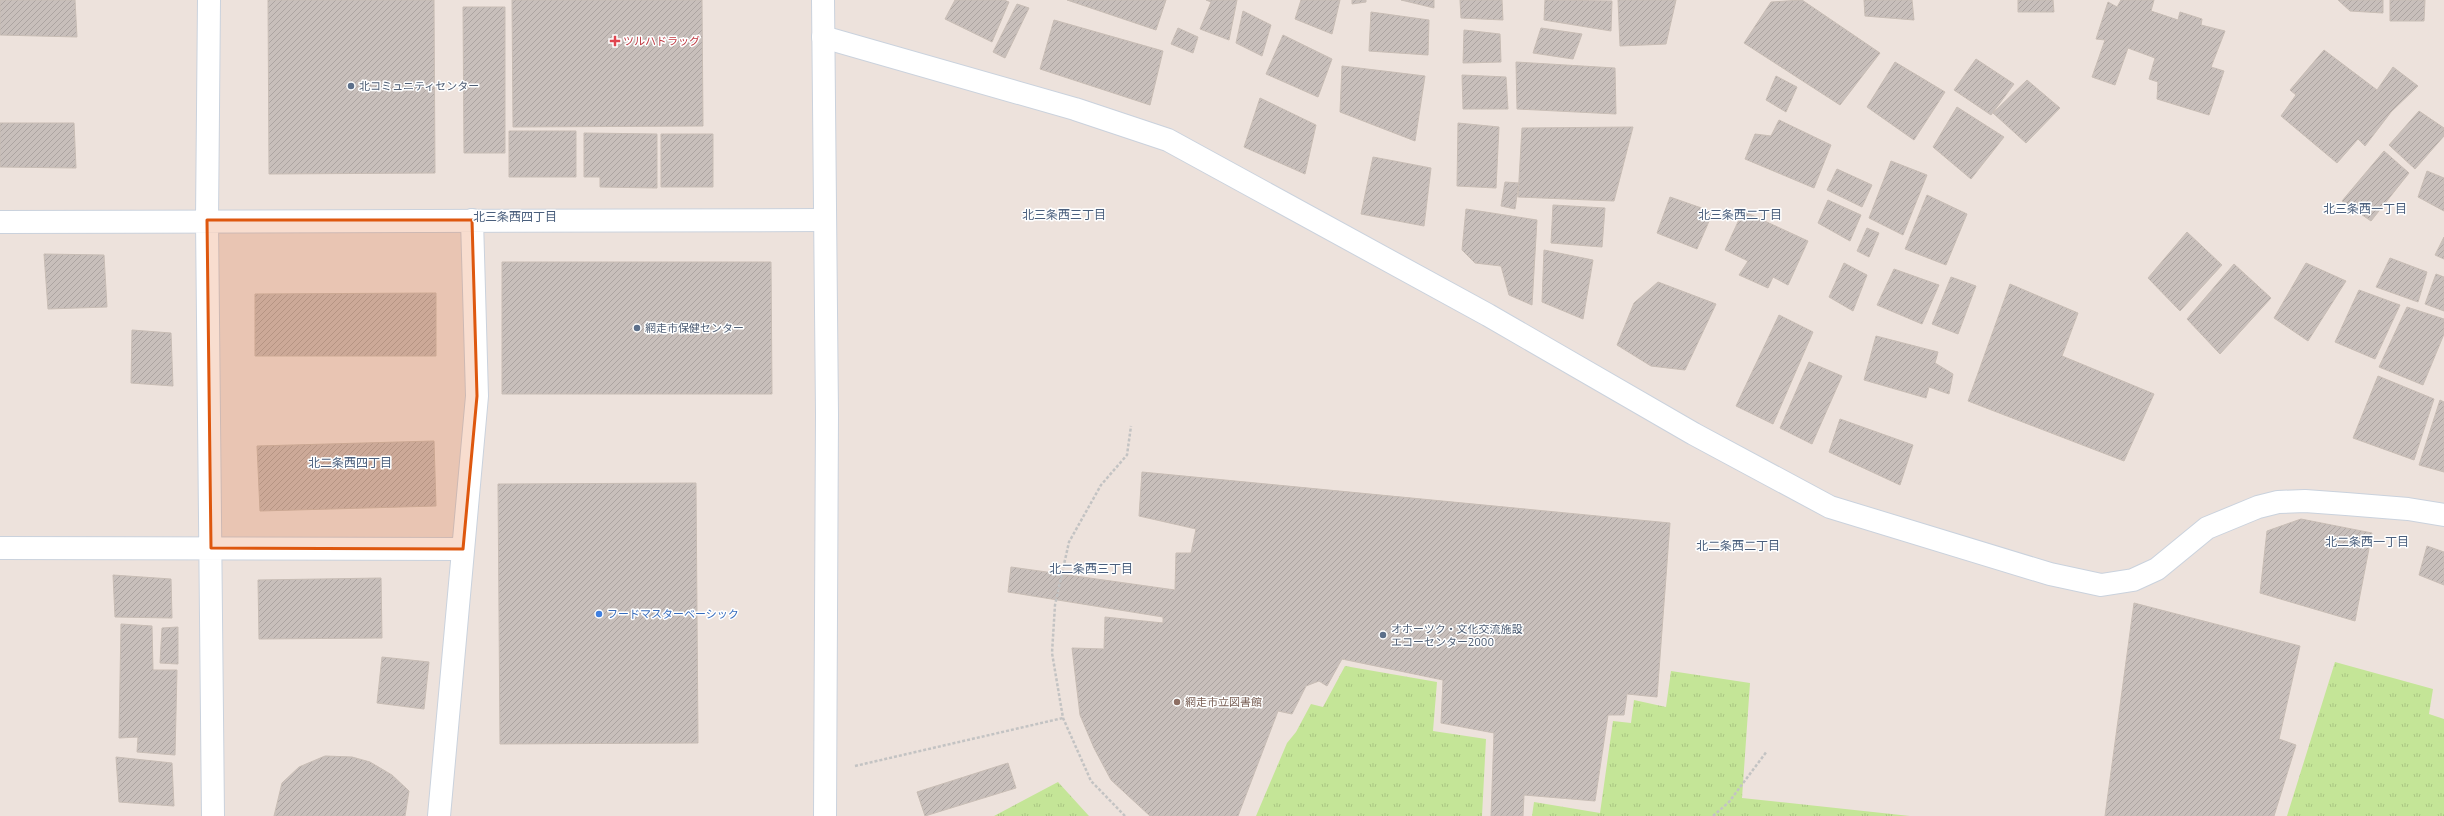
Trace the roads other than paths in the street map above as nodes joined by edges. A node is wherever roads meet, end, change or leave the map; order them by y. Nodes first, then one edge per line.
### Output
1 (209, 0) edge
2 (823, 0) edge
3 (823, 37) junction
4 (208, 220) junction
5 (472, 220) junction
6 (824, 220) junction
7 (0, 222) edge
8 (2444, 515) edge
9 (0, 548) edge
10 (210, 548) junction
11 (463, 549) junction
12 (213, 816) edge
13 (438, 816) edge
14 (825, 816) edge

1 - 4 street
2 - 3 street
3 - 6 street
3 - 8 street
4 - 5 street
4 - 7 street
4 - 10 street
5 - 6 street
5 - 11 street
6 - 14 street
9 - 10 street
10 - 11 street
10 - 12 street
11 - 13 street

